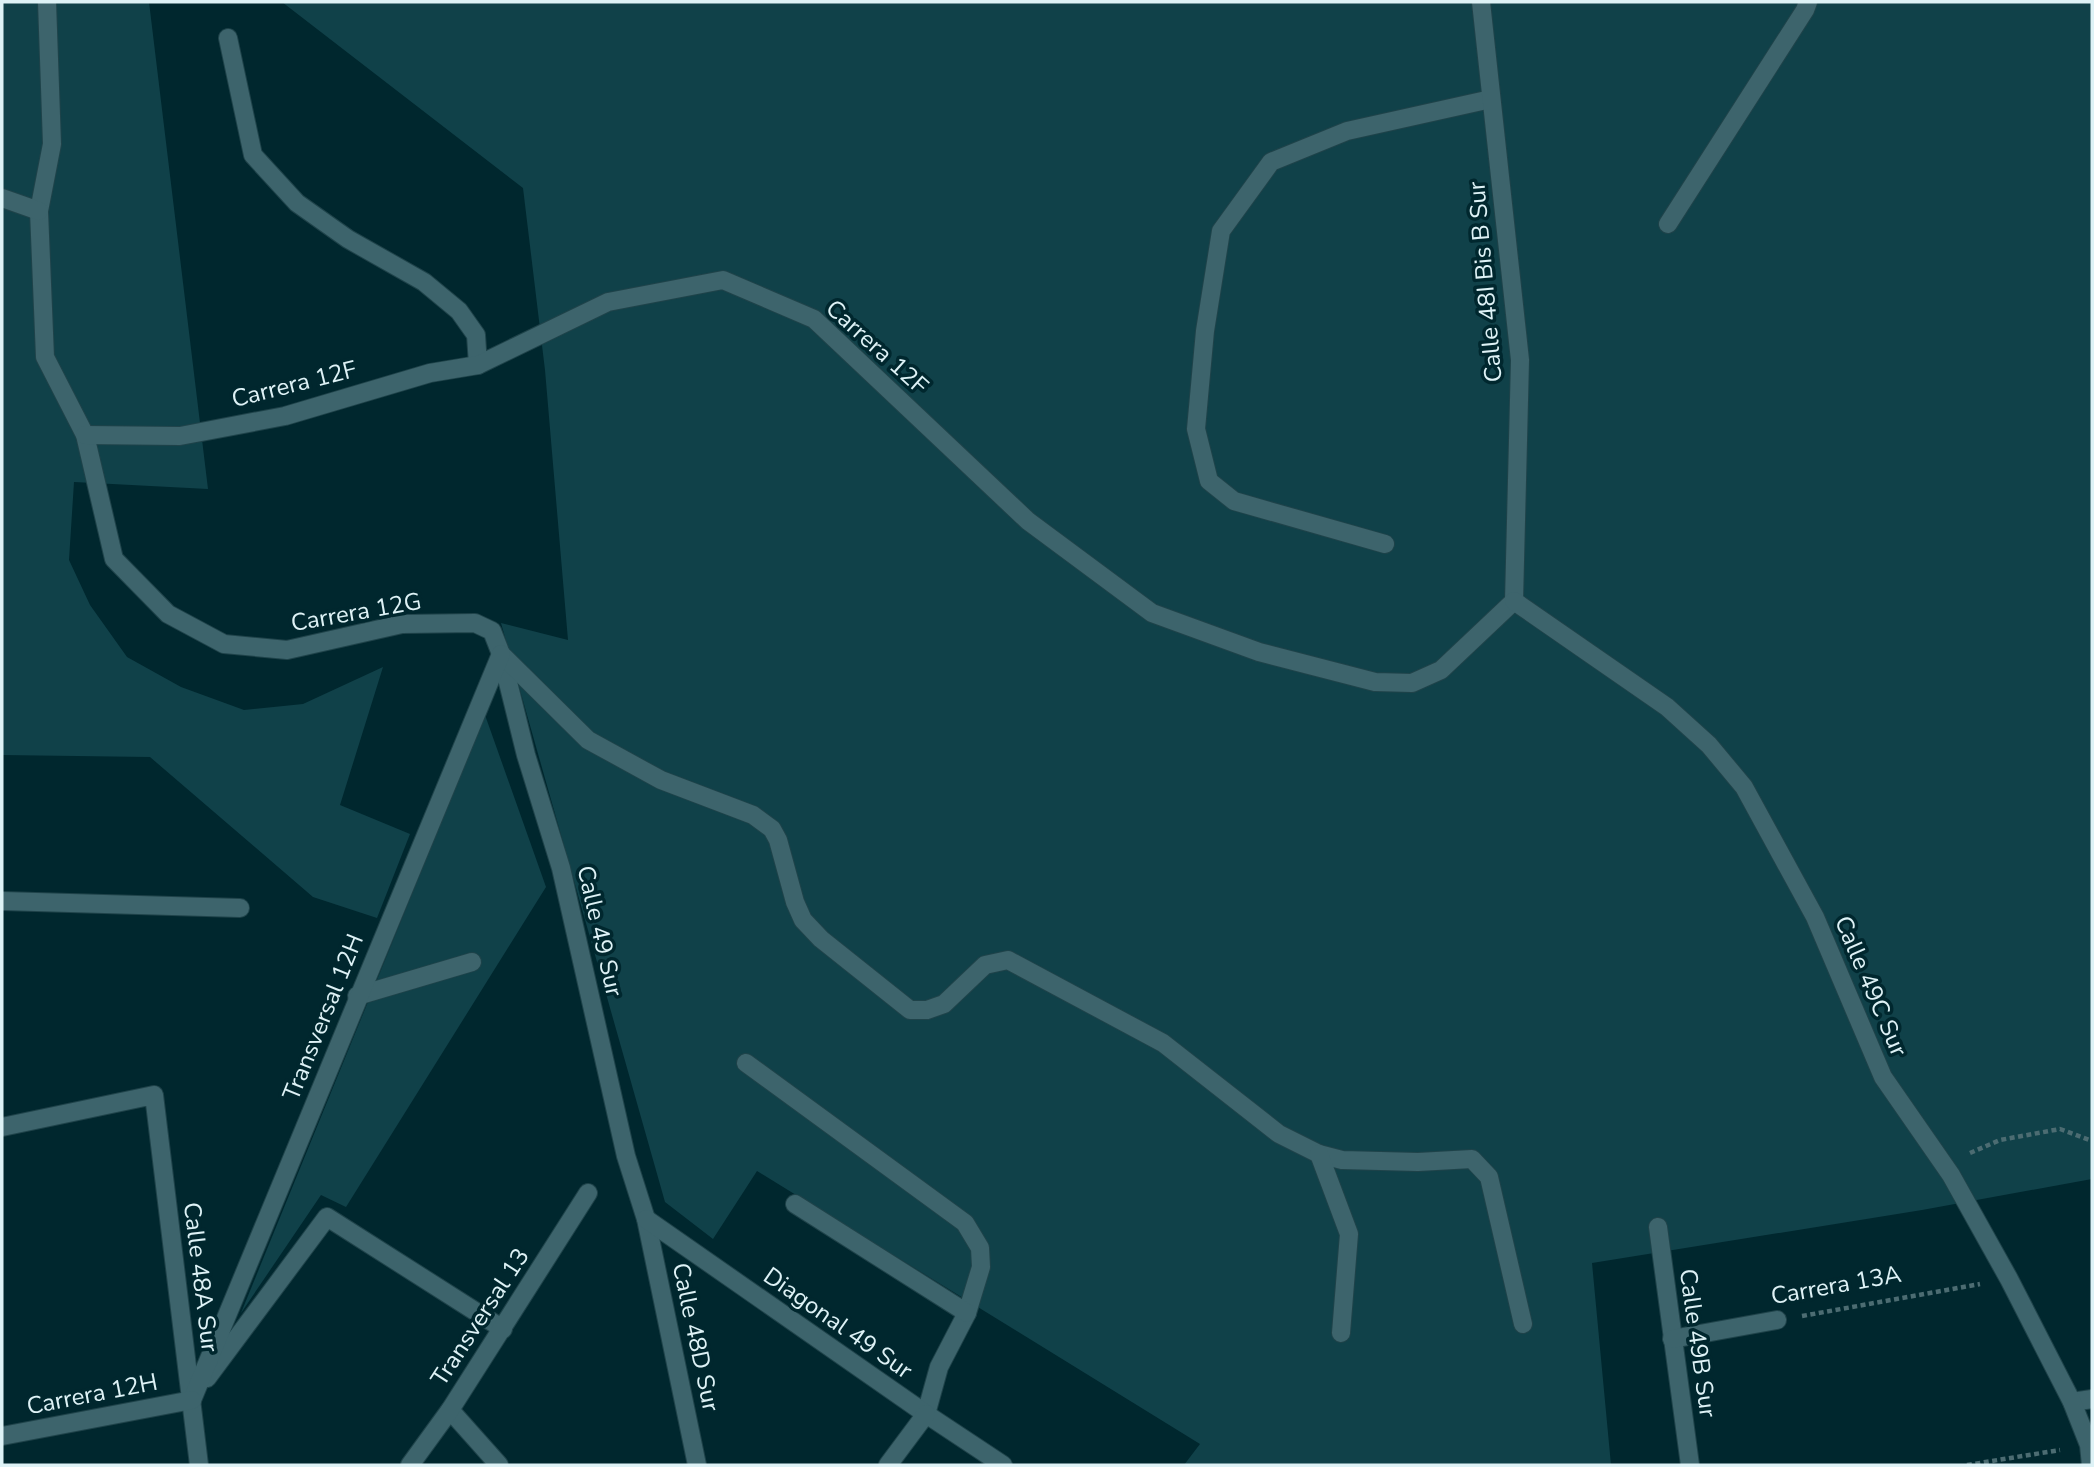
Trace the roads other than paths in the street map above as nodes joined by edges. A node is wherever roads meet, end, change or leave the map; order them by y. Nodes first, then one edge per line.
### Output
1 (47, 2) edge
2 (1481, 2) edge
3 (1808, 2) edge
4 (228, 38) dead end
5 (1491, 99) junction
6 (2, 198) edge
7 (39, 211) junction
8 (1668, 224) dead end
9 (478, 365) junction
10 (85, 435) junction
11 (1385, 544) dead end
12 (1514, 601) junction
13 (501, 654) junction
14 (2, 901) edge
15 (240, 908) dead end
16 (472, 962) dead end
17 (357, 996) junction
18 (747, 1063) dead end
19 (2, 1127) edge
20 (1319, 1154) junction
21 (588, 1193) dead end
22 (795, 1204) dead end
23 (646, 1219) junction
24 (1658, 1227) dead end
25 (967, 1313) junction
26 (1777, 1320) road end
27 (1524, 1324) dead end
28 (503, 1329) junction
29 (1341, 1333) dead end
30 (1672, 1339) junction
31 (2092, 1399) edge
32 (192, 1400) junction
33 (2073, 1402) junction
34 (450, 1410) junction
35 (926, 1414) junction
36 (2, 1436) edge
37 (199, 1465) edge
38 (410, 1465) edge
39 (499, 1465) edge
40 (697, 1465) edge
41 (888, 1465) edge
42 (1003, 1465) edge
43 (1690, 1465) edge
44 (2091, 1465) edge

1 - 7 street, Carrera 12G
2 - 5 street, Calle 48I Bis B Sur
3 - 8 street
4 - 9 street
5 - 11 street
5 - 12 street, Calle 48I Bis B Sur
6 - 7 street
7 - 10 street, Carrera 12G
9 - 10 street, Carrera 12F
9 - 12 street, Carrera 12F
10 - 13 street, Carrera 12G
12 - 33 street, Calle 49C Sur
13 - 17 street, Transversal 12H
13 - 20 street
13 - 23 street, Calle 49 Sur
14 - 15 street
16 - 17 street
17 - 32 street, Transversal 12H
18 - 25 street
19 - 32 street, Calle 48A Sur
20 - 27 street
20 - 29 street
21 - 28 street, Transversal 13
22 - 25 street
23 - 35 street, Diagonal 49 Sur
23 - 40 street, Calle 48D Sur
24 - 30 street, Calle 49B Sur
25 - 35 street
26 - 30 street, Carrera 13A
28 - 32 street
28 - 34 street, Transversal 13
30 - 43 street, Calle 49B Sur
31 - 33 street
32 - 36 street, Carrera 12H
32 - 37 street, Calle 48A Sur
33 - 44 street, Calle 49C Sur
34 - 38 street, Transversal 13
34 - 39 street
35 - 41 street
35 - 42 street, Diagonal 49 Sur

